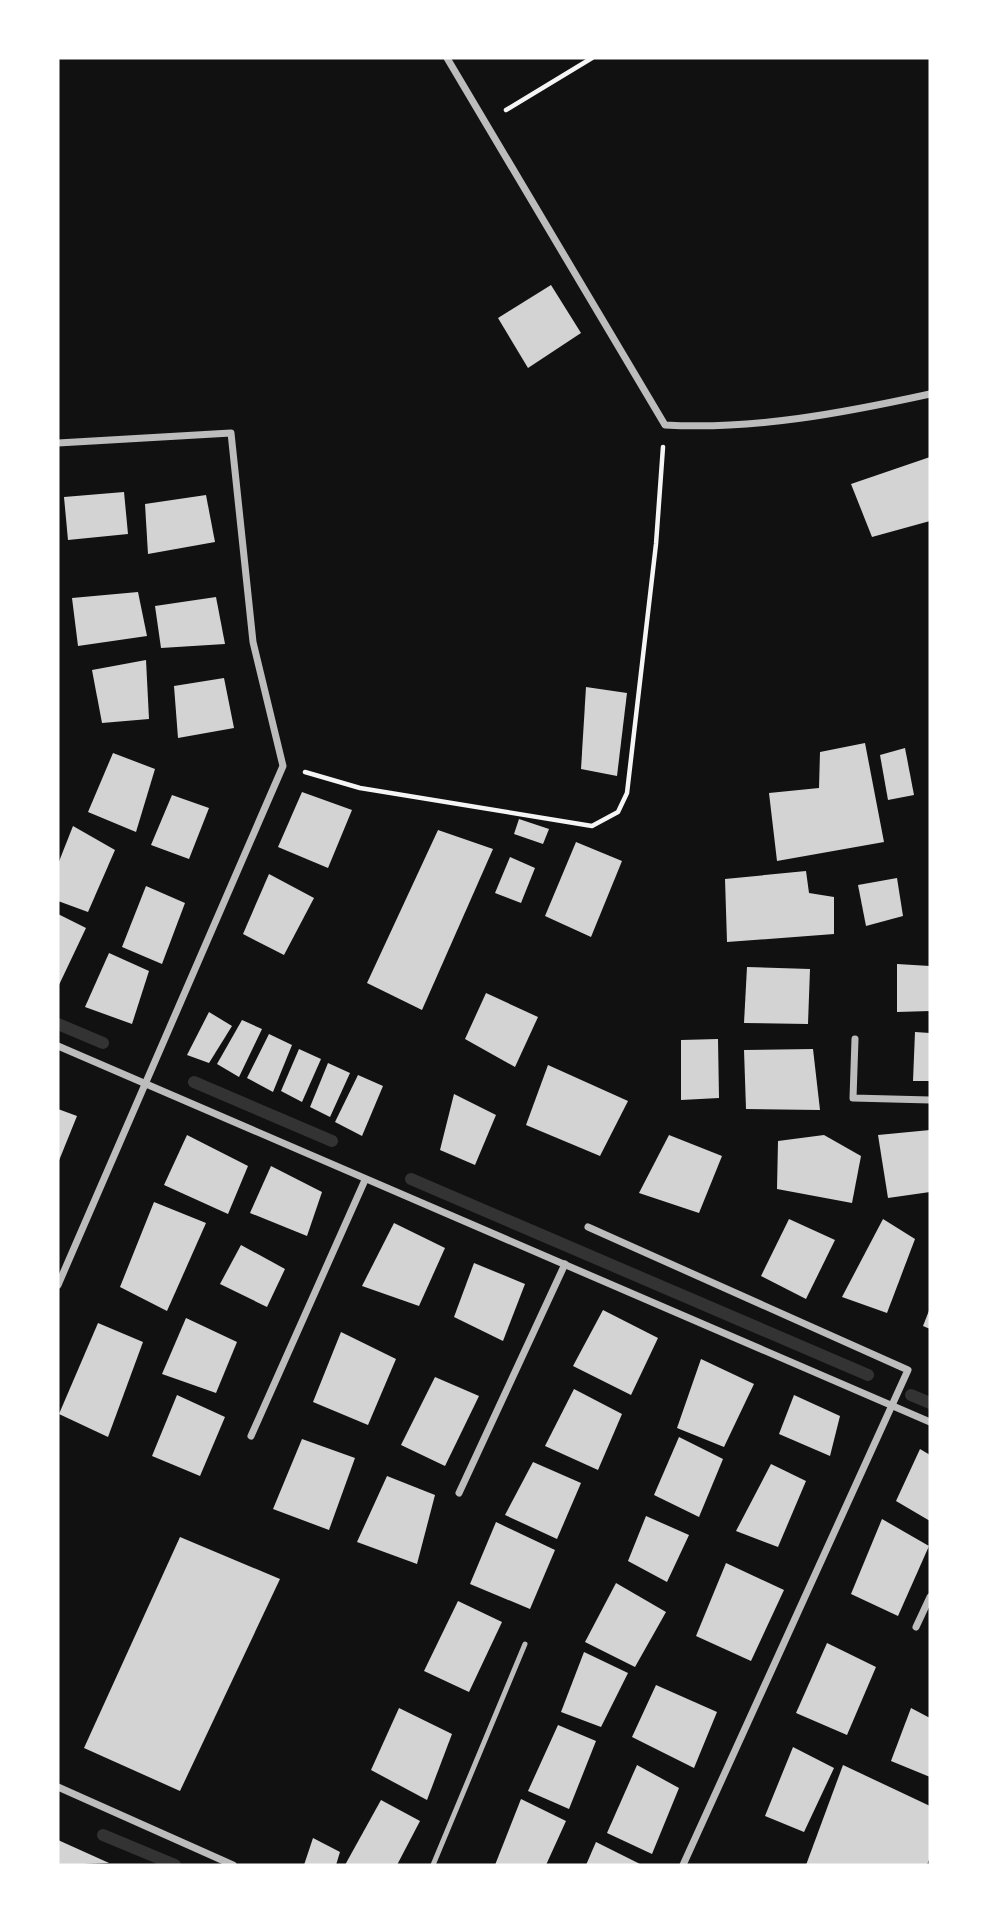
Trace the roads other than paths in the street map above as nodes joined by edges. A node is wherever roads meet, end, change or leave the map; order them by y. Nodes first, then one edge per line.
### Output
1 (447, 58) edge
2 (930, 394) edge
3 (58, 443) edge
4 (855, 1040) dead end
5 (58, 1046) edge
6 (145, 1082) junction
7 (930, 1100) edge
8 (365, 1180) junction
9 (588, 1227) dead end
10 (565, 1264) junction
11 (58, 1285) edge
12 (891, 1405) junction
13 (930, 1422) edge
14 (251, 1436) dead end
15 (459, 1493) dead end
16 (930, 1597) edge
17 (916, 1628) dead end
18 (525, 1644) dead end
19 (58, 1787) edge
20 (233, 1865) edge
21 (433, 1865) edge
22 (683, 1865) edge

1 - 2 street
3 - 6 street
4 - 7 street
5 - 6 street
6 - 8 street
6 - 11 street
8 - 10 street
8 - 14 street
9 - 12 street
10 - 12 street
10 - 15 street
12 - 13 street
12 - 22 street
16 - 17 street
18 - 21 lane
19 - 20 street

